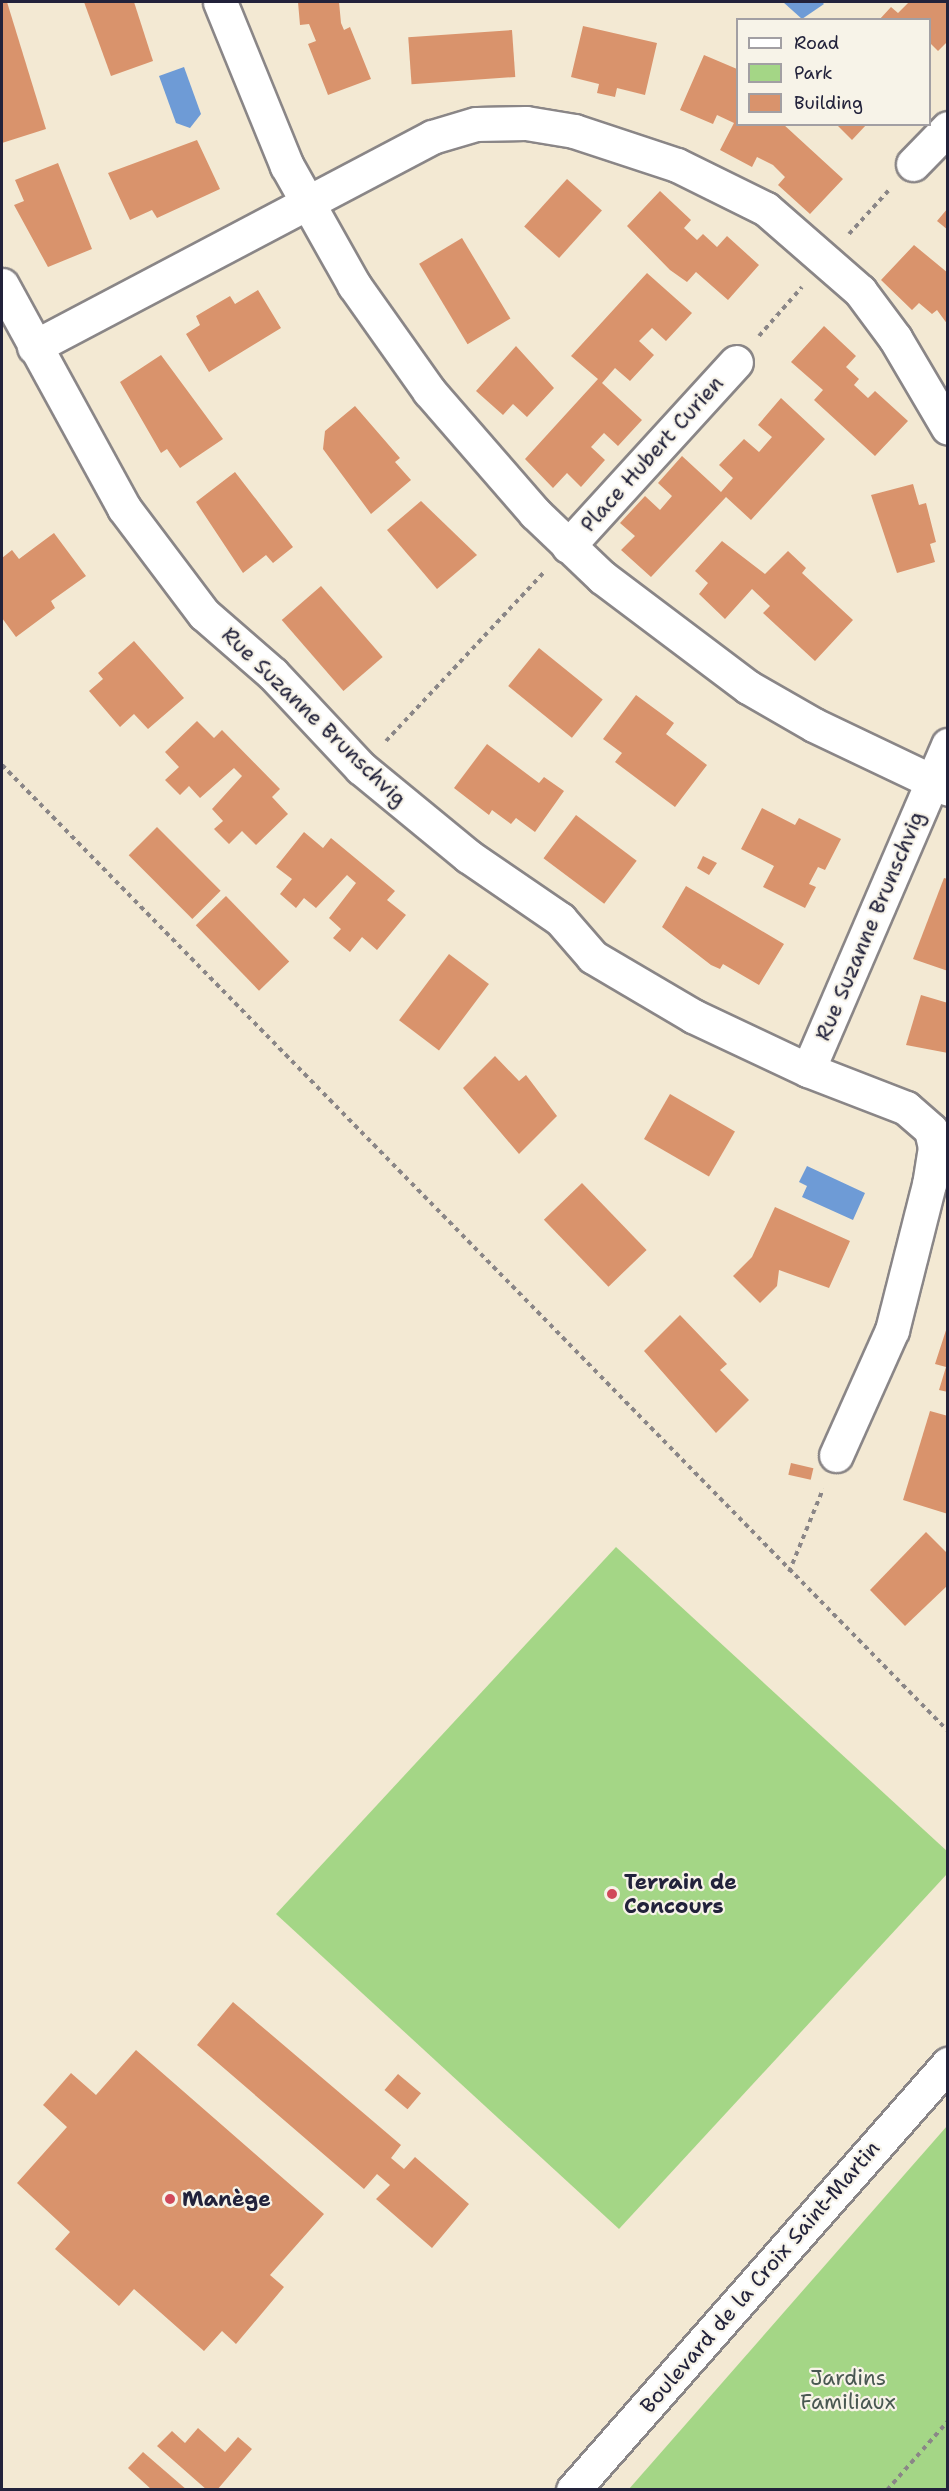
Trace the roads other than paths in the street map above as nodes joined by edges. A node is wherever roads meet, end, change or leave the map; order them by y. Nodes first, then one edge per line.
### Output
1 (220, 2) edge
2 (948, 128) edge
3 (913, 164) dead end
4 (308, 204) junction
5 (2, 285) edge
6 (34, 347) junction
7 (736, 362) dead end
8 (948, 428) edge
9 (568, 546) junction
10 (948, 745) edge
11 (940, 786) edge
12 (808, 1070) junction
13 (836, 1455) road end
14 (948, 2064) edge
15 (573, 2490) edge

1 - 4 street
2 - 3 street
4 - 6 street
4 - 8 street
4 - 9 street
5 - 6 street, Rue Suzanne Brunschvig
6 - 12 street, Rue Suzanne Brunschvig
7 - 9 street, Place Hubert Curien
9 - 11 street
10 - 11 street, Rue Suzanne Brunschvig
11 - 12 street, Rue Suzanne Brunschvig
12 - 13 street, Rue Suzanne Brunschvig
14 - 15 street, Boulevard de la Croix Saint-Martin

